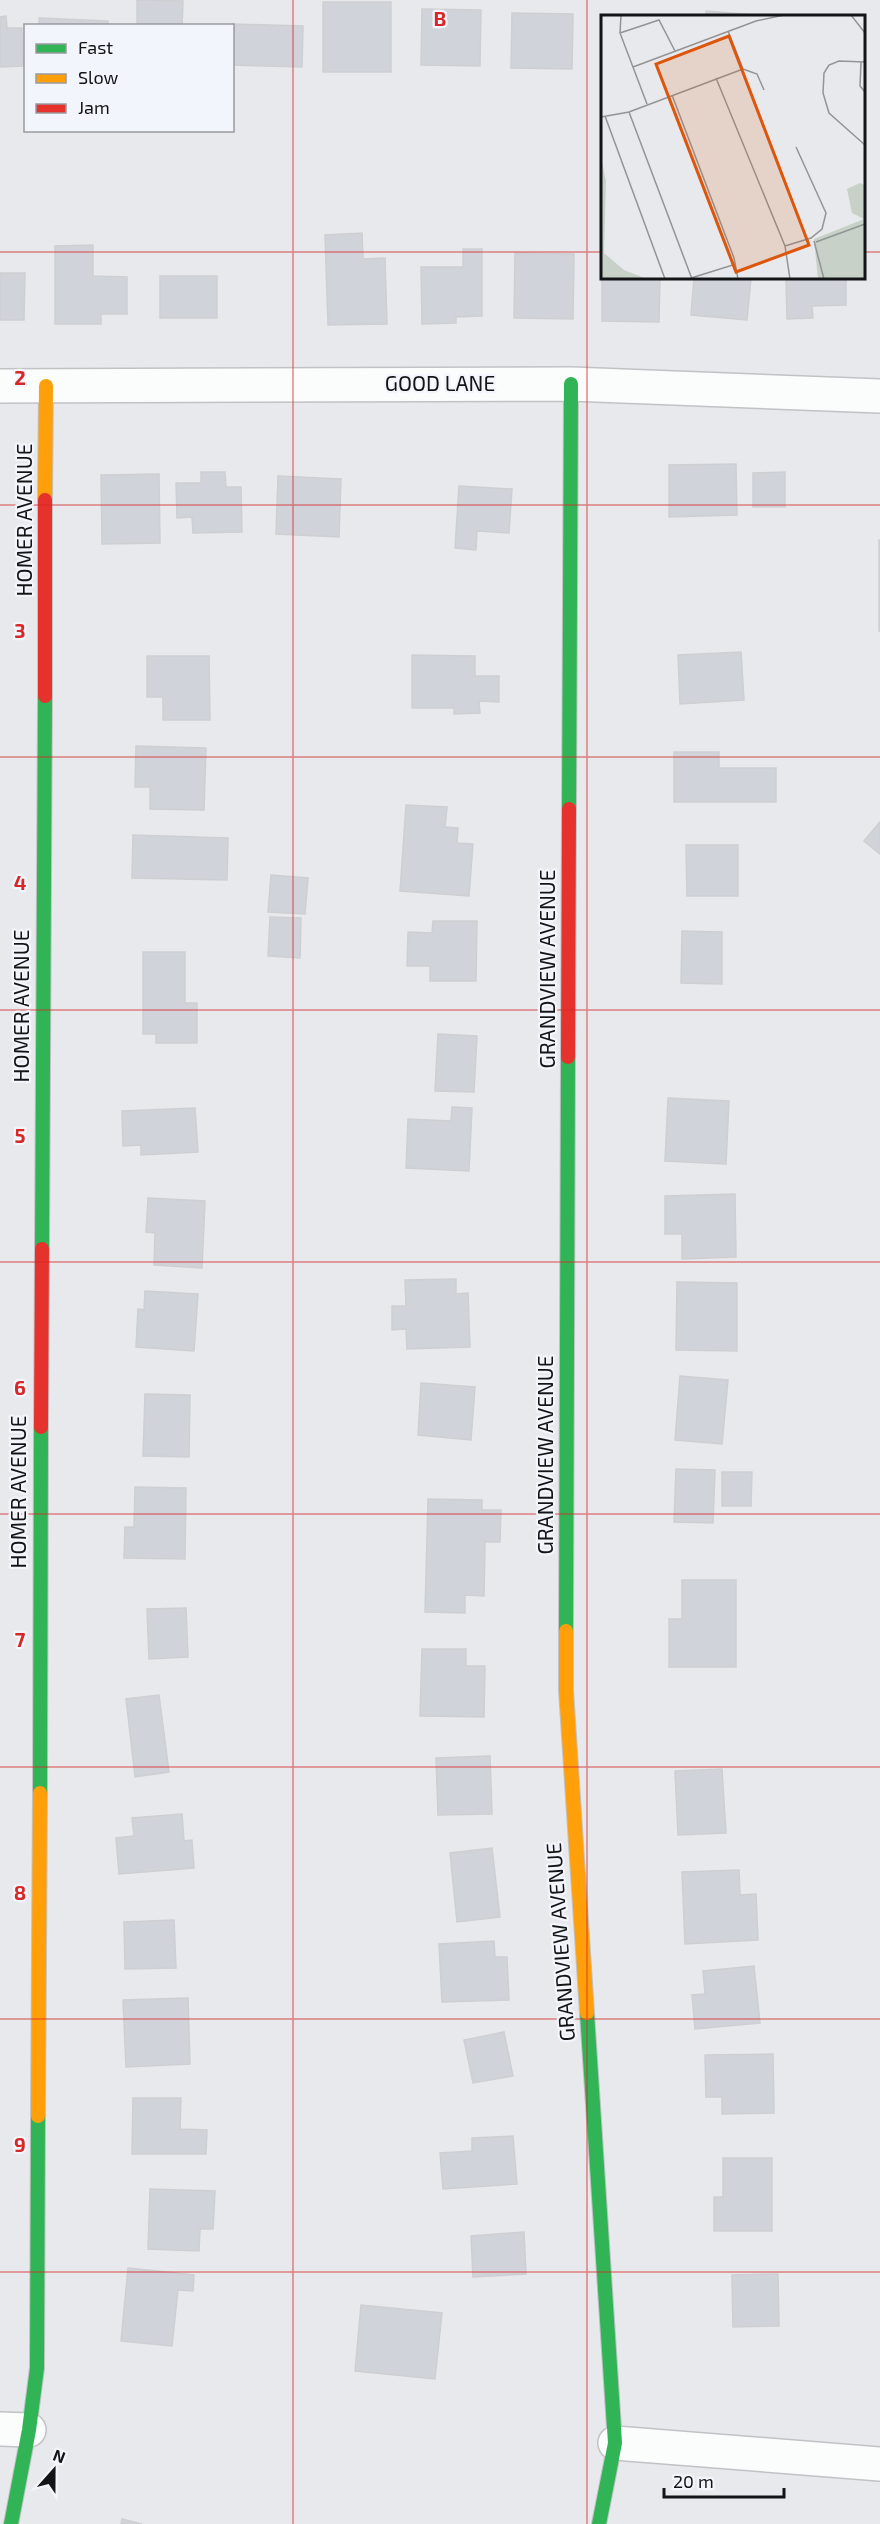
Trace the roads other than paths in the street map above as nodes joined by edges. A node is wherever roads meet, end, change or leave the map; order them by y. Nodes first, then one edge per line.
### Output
1 (571, 384) junction
2 (0, 386) edge
3 (46, 386) junction
4 (880, 396) edge
5 (15, 2430) edge
6 (615, 2444) junction
7 (880, 2464) edge
8 (11, 2524) edge
9 (599, 2524) edge

1 - 3 street, GOOD LANE
1 - 4 street, GOOD LANE
1 - 6 street, GRANDVIEW AVENUE
2 - 3 street, GOOD LANE
3 - 5 street, HOMER AVENUE
5 - 8 street, HOMER AVENUE
6 - 7 street
6 - 9 street, GRANDVIEW AVENUE

